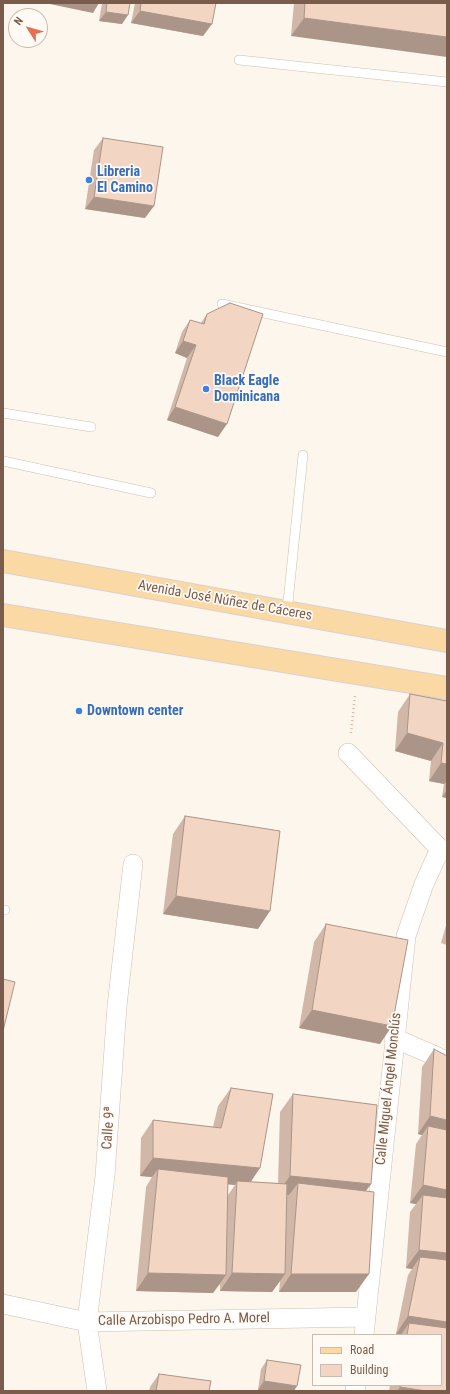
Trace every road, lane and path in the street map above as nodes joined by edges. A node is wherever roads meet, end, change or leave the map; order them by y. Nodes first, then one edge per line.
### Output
1 (239, 60) dead end
2 (447, 82) edge
3 (222, 304) dead end
4 (447, 352) edge
5 (3, 413) edge
6 (91, 427) dead end
7 (303, 455) dead end
8 (3, 461) edge
9 (151, 493) dead end
10 (3, 561) edge
11 (286, 612) junction
12 (3, 615) edge
13 (447, 641) edge
14 (357, 673) junction
15 (447, 688) edge
16 (348, 753) joint
17 (443, 850) edge
18 (133, 864) dead end
19 (394, 1038) junction
20 (447, 1061) edge
21 (3, 1304) edge
22 (87, 1322) junction
23 (365, 1326) edge
24 (97, 1391) edge

1 - 2 lane
3 - 4 lane
5 - 6 lane
7 - 11 lane
8 - 9 lane
10 - 11 main road, Avenida José Núñez de Cáceres
11 - 13 main road, Avenida José Núñez de Cáceres
12 - 14 main road
14 - 15 main road
14 - 16 path
16 - 17 street
17 - 19 street, Calle Miguel Ángel Monclús
18 - 22 street, Calle 9ª
19 - 20 street
19 - 23 street, Calle Miguel Ángel Monclús
21 - 22 street, Calle Arzobispo Pedro A. Morel
22 - 23 street, Calle Arzobispo Pedro A. Morel
22 - 24 street, Calle 9ª

